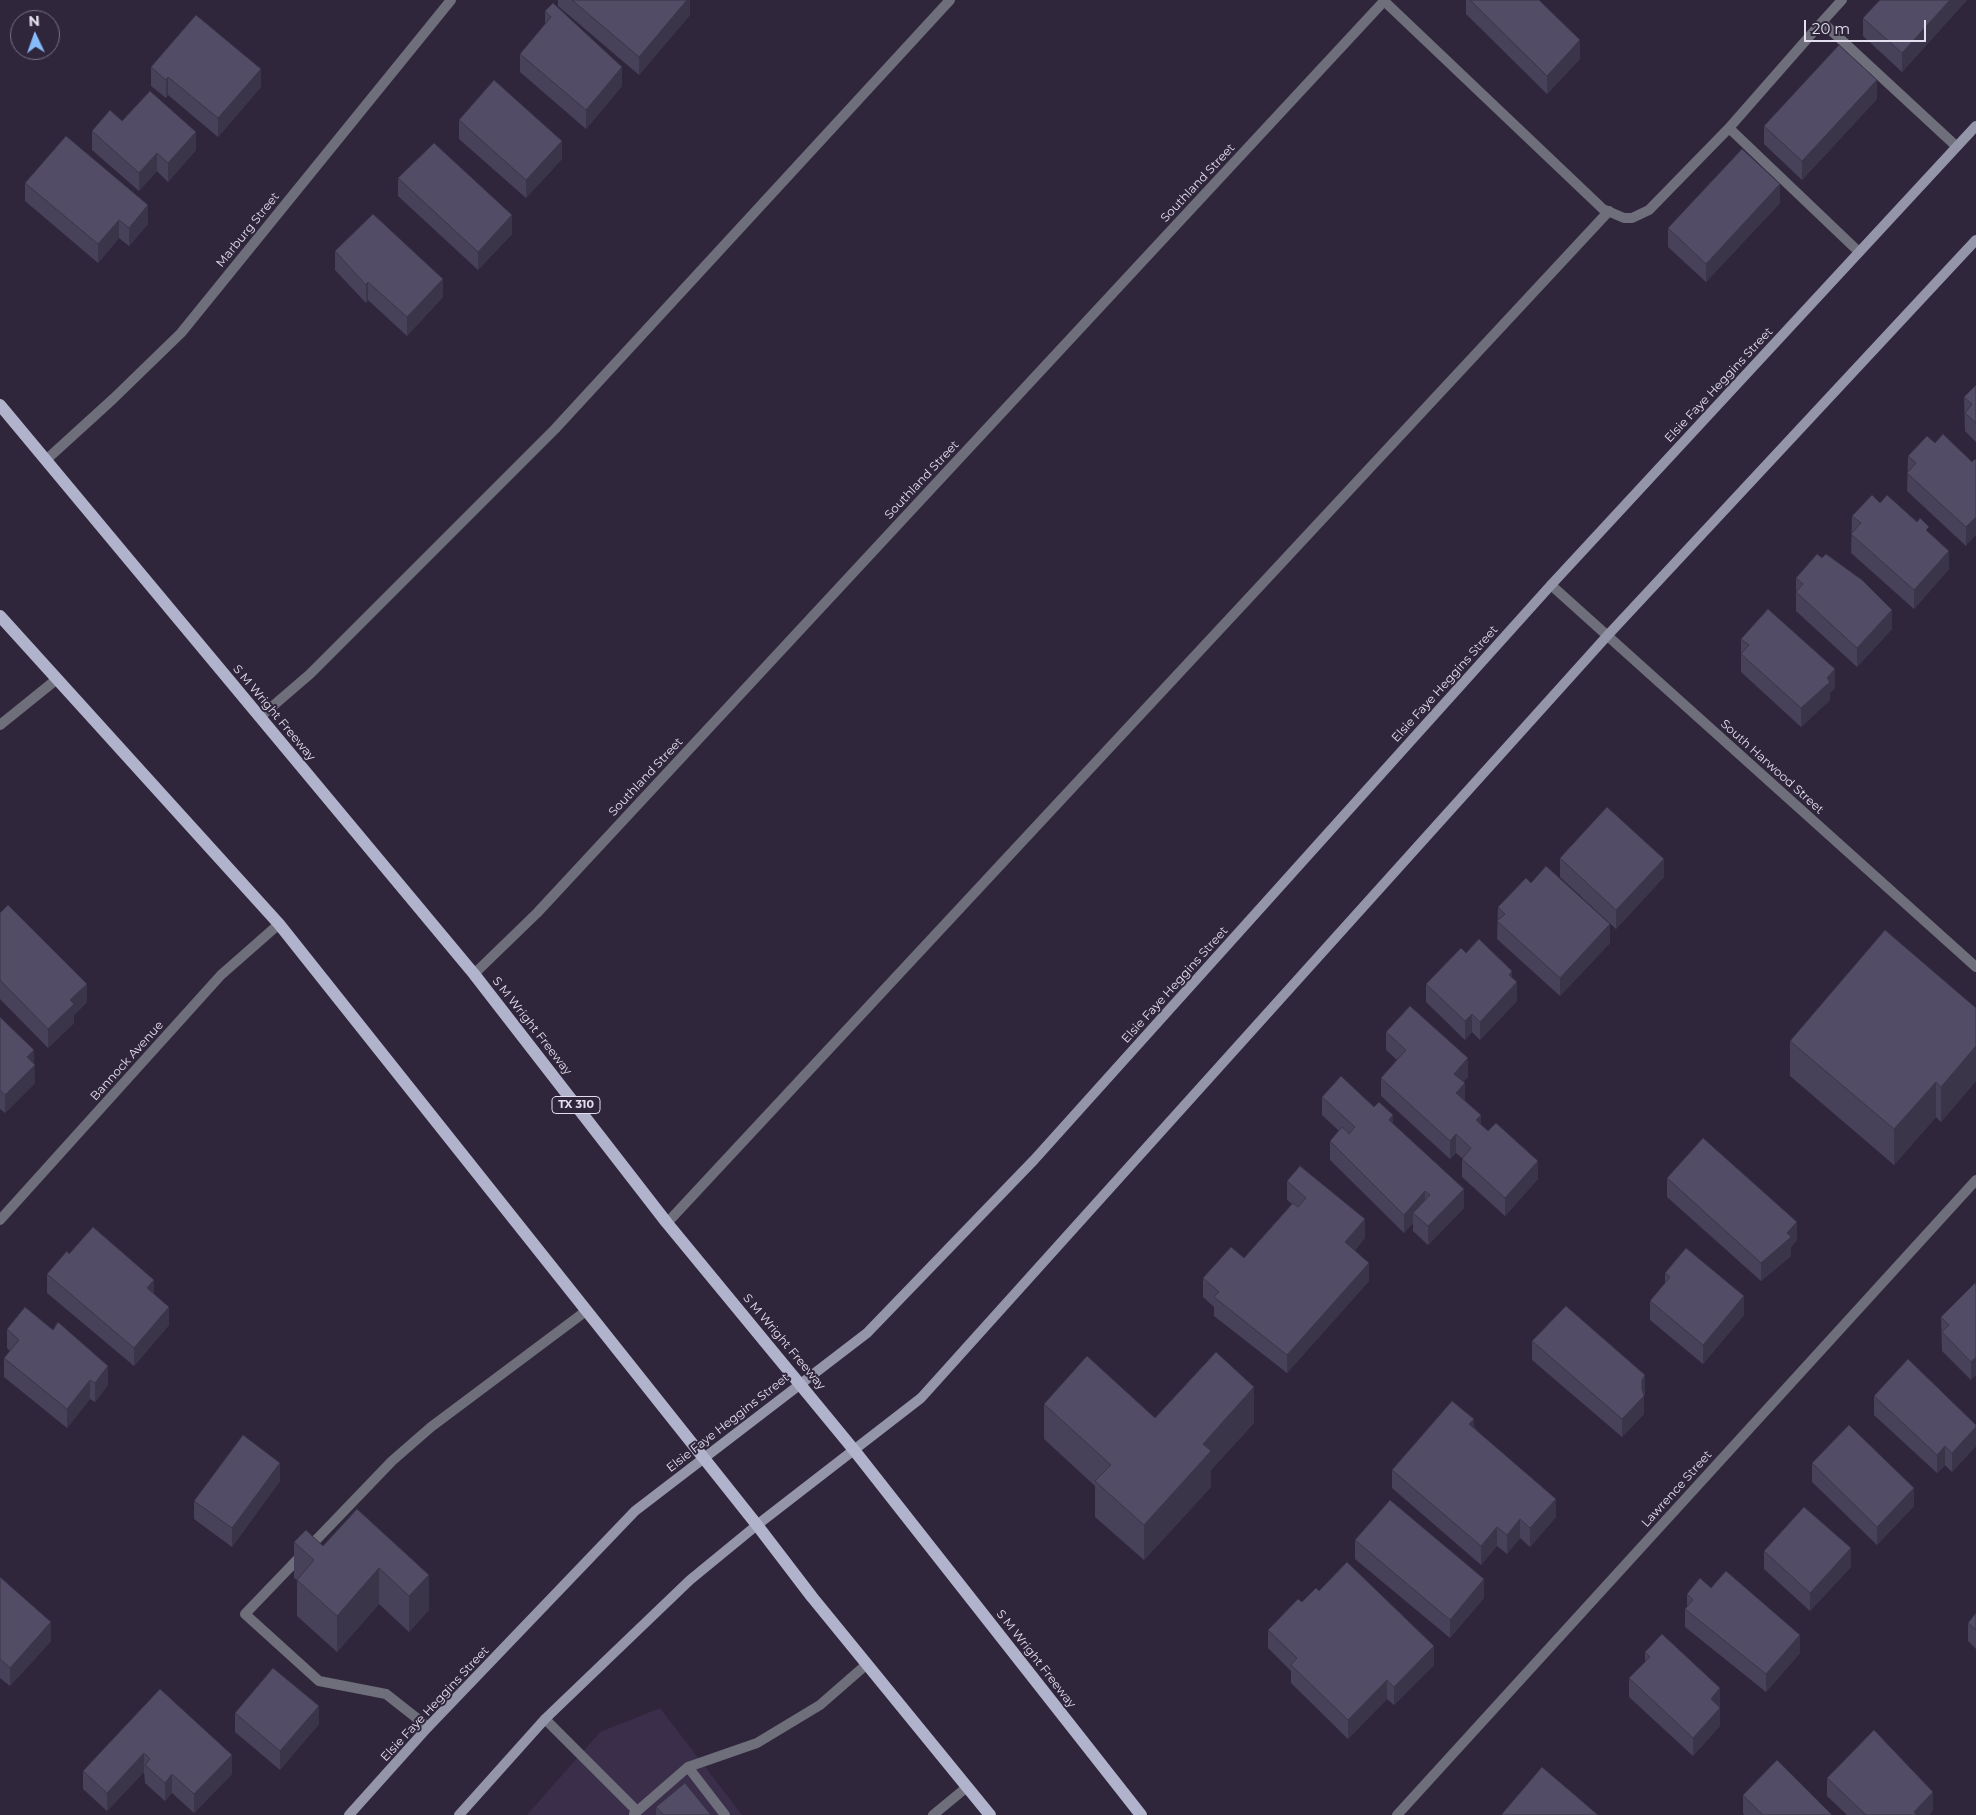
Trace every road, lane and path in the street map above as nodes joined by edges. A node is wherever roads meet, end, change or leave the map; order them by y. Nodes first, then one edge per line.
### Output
1 (451, 0) edge
2 (950, 0) edge
3 (1384, 0) edge
4 (1842, 0) edge
5 (1822, 22) junction
6 (1976, 126) edge
7 (1729, 128) junction
8 (1956, 146) junction
9 (1609, 211) junction
10 (1976, 240) edge
11 (1859, 252) junction
12 (0, 404) edge
13 (46, 460) junction
14 (1551, 585) junction
15 (0, 616) edge
16 (1607, 636) junction
17 (56, 679) junction
18 (260, 717) junction
19 (0, 725) edge
20 (279, 924) junction
21 (1976, 967) edge
22 (474, 974) junction
23 (1976, 1180) edge
24 (0, 1220) edge
25 (667, 1223) junction
26 (586, 1311) junction
27 (800, 1383) junction
28 (854, 1450) junction
29 (703, 1458) junction
30 (757, 1525) junction
31 (867, 1664) junction
32 (545, 1719) junction
33 (428, 1727) junction
34 (688, 1767) junction
35 (967, 1787) junction
36 (635, 1813) edge
37 (461, 1814) edge
38 (349, 1815) edge
39 (725, 1815) edge
40 (933, 1815) edge
41 (990, 1815) edge
42 (1141, 1815) edge
43 (1397, 1815) edge

1 - 13 street, Marburg Street
2 - 18 street
3 - 9 street
3 - 22 street, Southland Street
4 - 5 street
5 - 7 street
5 - 8 street
6 - 8 main road, Elsie Faye Heggins Street
7 - 9 street
7 - 11 street
8 - 11 main road, Elsie Faye Heggins Street
9 - 25 street
10 - 16 main road
11 - 14 main road, Elsie Faye Heggins Street
12 - 13 main road, S M Wright Freeway / TX 310
13 - 18 main road, S M Wright Freeway / TX 310
14 - 16 street, South Harwood Street
14 - 27 main road, Elsie Faye Heggins Street
15 - 17 main road
16 - 21 street, South Harwood Street
16 - 28 main road
17 - 19 street
17 - 20 main road
18 - 22 main road, S M Wright Freeway / TX 310
20 - 24 street, Bannock Avenue
20 - 26 main road
22 - 25 main road, S M Wright Freeway / TX 310
23 - 43 street, Lawrence Street
25 - 27 main road, S M Wright Freeway / TX 310
26 - 29 main road
26 - 33 street
27 - 28 main road, S M Wright Freeway / TX 310
27 - 29 main road, Elsie Faye Heggins Street
28 - 30 main road
28 - 42 main road, S M Wright Freeway / TX 310
29 - 30 main road
29 - 33 main road, Elsie Faye Heggins Street
30 - 31 main road
30 - 32 main road
31 - 34 street
31 - 35 main road
32 - 36 street
32 - 37 main road
33 - 38 main road, Elsie Faye Heggins Street
34 - 36 street
34 - 39 street
35 - 40 street
35 - 41 main road

